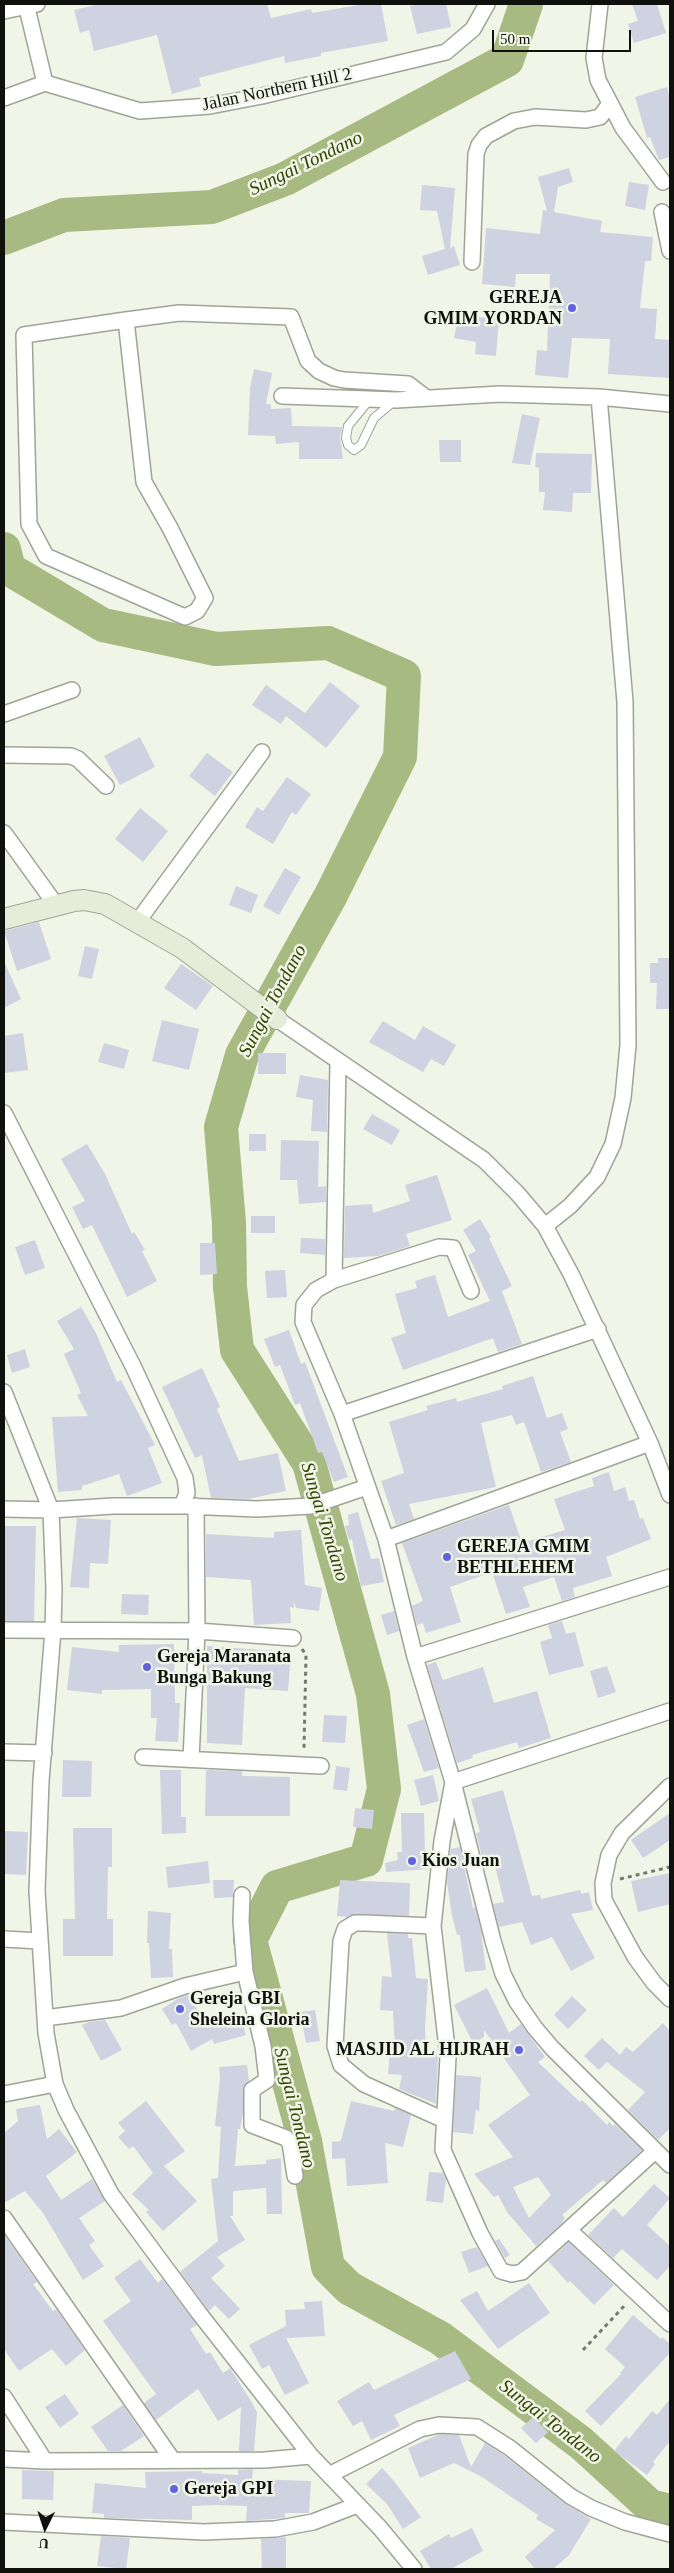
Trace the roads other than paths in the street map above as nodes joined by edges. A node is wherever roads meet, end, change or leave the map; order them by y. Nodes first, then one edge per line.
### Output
1 (30, 4) edge
2 (488, 4) edge
3 (600, 4) edge
4 (4, 11) edge
5 (45, 83) junction
6 (4, 98) edge
7 (609, 105) junction
8 (663, 182) dead end
9 (662, 212) dead end
10 (670, 251) edge
11 (472, 262) dead end
12 (126, 320) junction
13 (282, 396) dead end
14 (371, 397) junction
15 (425, 397) junction
16 (599, 397) junction
17 (396, 400) junction
18 (670, 404) edge
19 (72, 690) dead end
20 (4, 714) edge
21 (262, 752) dead end
22 (4, 755) edge
23 (106, 786) dead end
24 (4, 833) edge
25 (56, 904) junction
26 (4, 919) edge
27 (138, 921) junction
28 (277, 1019) joint
29 (338, 1062) junction
30 (4, 1113) edge
31 (545, 1226) junction
32 (334, 1280) junction
33 (471, 1291) dead end
34 (598, 1329) junction
35 (4, 1392) edge
36 (342, 1414) junction
37 (650, 1443) junction
38 (367, 1487) junction
39 (670, 1495) edge
40 (189, 1506) junction
41 (4, 1509) edge
42 (51, 1510) junction
43 (386, 1539) junction
44 (670, 1577) edge
45 (4, 1630) edge
46 (53, 1630) junction
47 (197, 1631) junction
48 (292, 1638) road end
49 (415, 1657) junction
50 (670, 1712) edge
51 (4, 1752) edge
52 (44, 1753) junction
53 (143, 1757) dead end
54 (191, 1759) junction
55 (321, 1766) dead end
56 (453, 1782) junction
57 (670, 1786) edge
58 (242, 1895) dead end
59 (433, 1926) junction
60 (4, 1939) edge
61 (40, 1941) junction
62 (245, 1972) junction
63 (670, 1999) edge
64 (45, 2018) junction
65 (55, 2084) junction
66 (4, 2094) edge
67 (444, 2120) junction
68 (655, 2151) junction
69 (670, 2165) edge
70 (295, 2176) dead end
71 (4, 2218) edge
72 (569, 2230) junction
73 (670, 2324) edge
74 (4, 2397) edge
75 (311, 2456) junction
76 (4, 2458) edge
77 (172, 2459) junction
78 (45, 2461) junction
79 (329, 2475) junction
80 (357, 2505) junction
81 (4, 2522) edge
82 (670, 2534) edge
83 (414, 2569) edge

1 - 4 street
1 - 5 street
2 - 5 street, Jalan Northern Hill 2
3 - 7 street
5 - 6 street
7 - 8 street
7 - 11 street
9 - 10 street
12 - 12 street
12 - 15 street
13 - 14 street
14 - 17 street
14 - 17 lane
15 - 16 street
15 - 17 street
16 - 18 street
16 - 31 street
19 - 20 street
21 - 27 street
22 - 23 street
24 - 25 street
25 - 26 street
25 - 27 street
27 - 28 street
28 - 29 street
29 - 31 street
29 - 32 street
30 - 40 street
31 - 34 street
32 - 33 street
32 - 36 street
34 - 36 street
34 - 37 street
35 - 42 street
36 - 38 street
37 - 39 street
37 - 43 street
38 - 40 street
38 - 43 street
40 - 42 street
40 - 47 street
41 - 42 street
42 - 46 street
43 - 49 street
44 - 49 street
45 - 46 street
46 - 47 street
46 - 52 street
47 - 48 street
47 - 54 street
49 - 56 street
50 - 56 street
51 - 52 street
52 - 61 street
53 - 54 street
54 - 55 street
56 - 59 street
56 - 68 street
57 - 63 street
58 - 62 street
59 - 67 street
59 - 67 street
60 - 61 street
61 - 64 street
62 - 64 street
62 - 70 street
64 - 65 street
65 - 66 street
65 - 75 street
67 - 72 street
68 - 69 street
68 - 72 street
71 - 77 street
72 - 73 street
74 - 78 street
75 - 77 street
75 - 79 street
76 - 78 street
77 - 78 street
79 - 80 street
79 - 82 street
80 - 81 street
80 - 83 street

